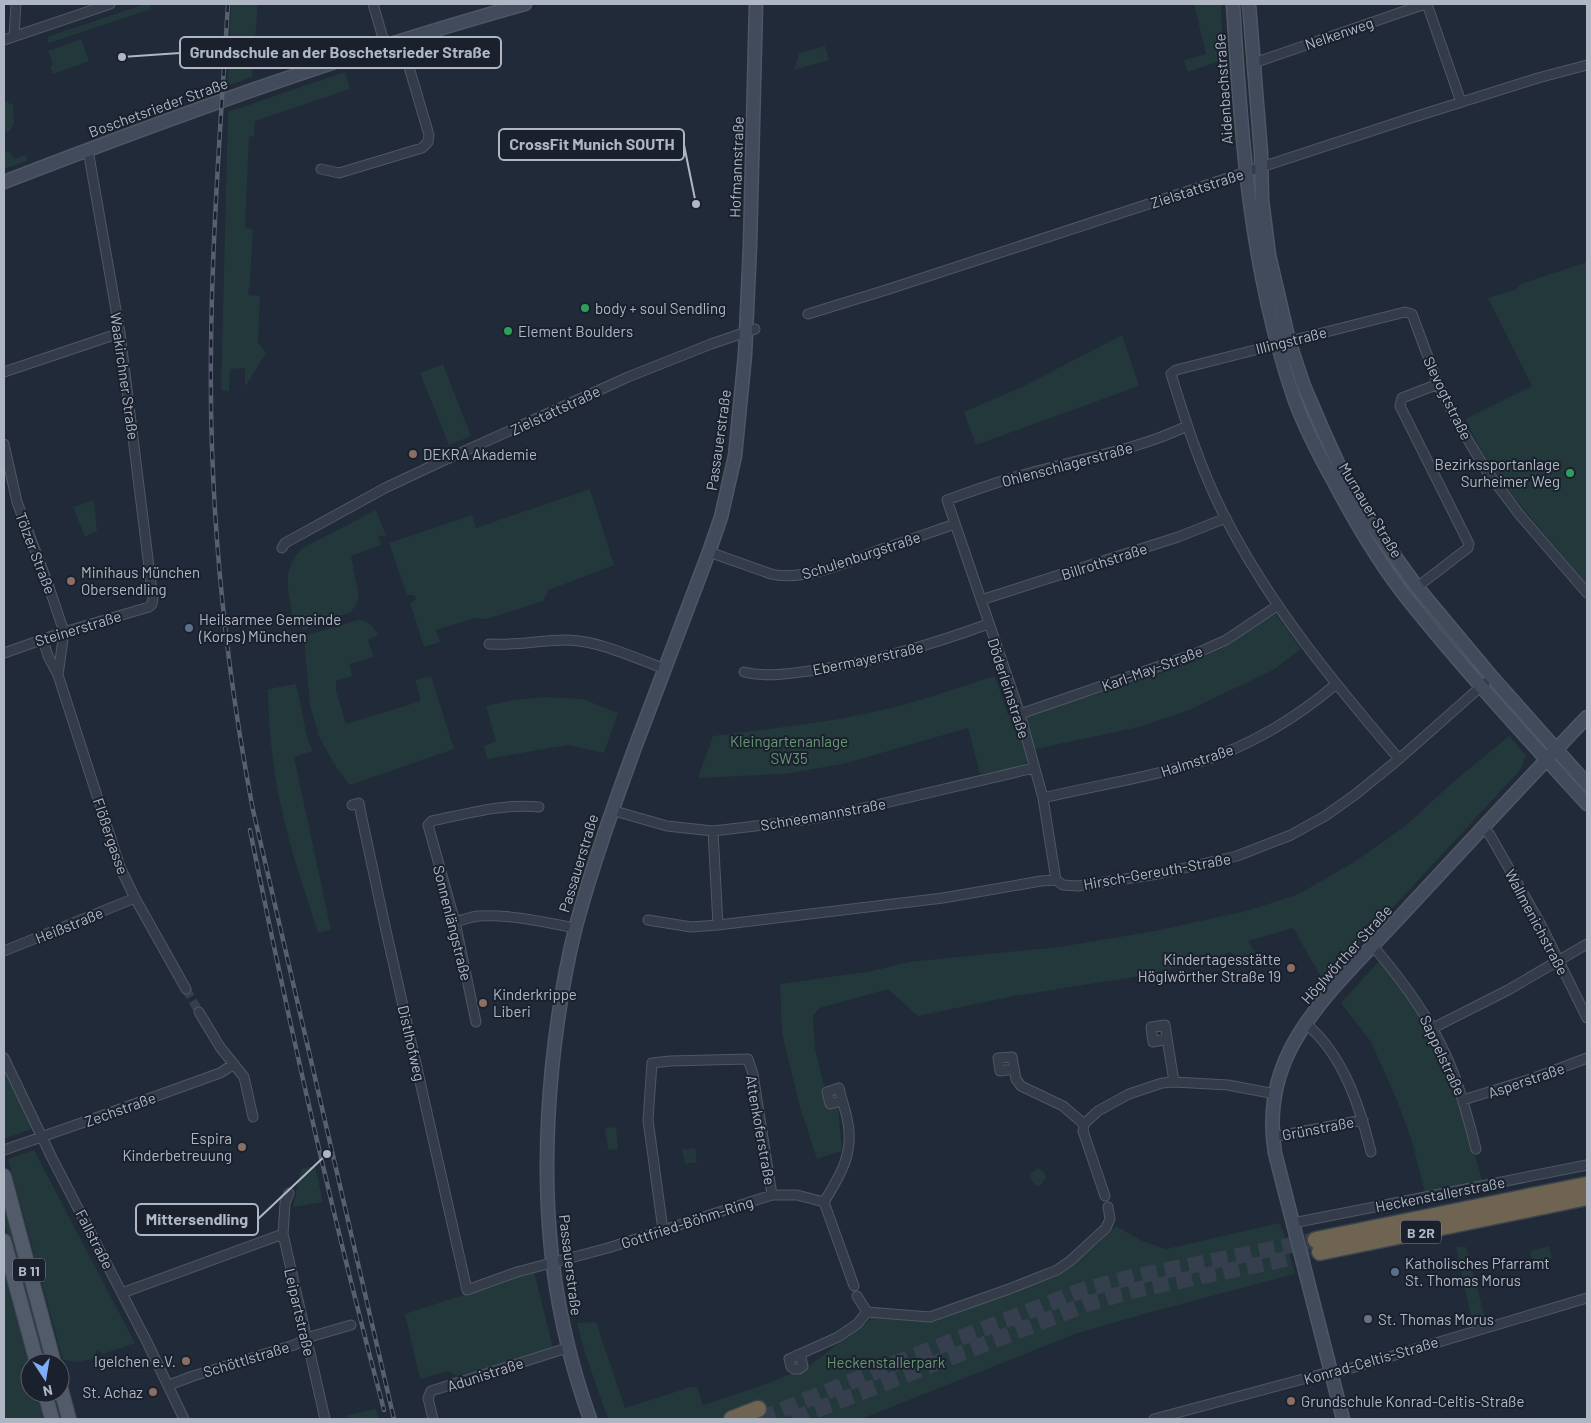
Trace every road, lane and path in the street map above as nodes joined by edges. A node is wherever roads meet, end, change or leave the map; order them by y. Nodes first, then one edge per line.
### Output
1 (16, 4) edge
2 (110, 4) edge
3 (374, 4) edge
4 (525, 4) edge
5 (756, 4) edge
6 (1233, 4) edge
7 (1249, 4) edge
8 (1426, 4) edge
9 (14, 36) junction
10 (4, 40) edge
11 (401, 40) junction
12 (386, 45) junction
13 (1254, 64) junction
14 (1587, 65) edge
15 (1461, 102) junction
16 (88, 150) junction
17 (1265, 166) junction
18 (321, 169) dead end
19 (1246, 173) junction
20 (4, 182) edge
21 (808, 314) dead end
22 (1412, 314) joint
23 (751, 330) junction
24 (120, 333) junction
25 (1283, 342) junction
26 (4, 372) edge
27 (1438, 384) junction
28 (1187, 426) junction
29 (4, 444) edge
30 (947, 500) joint
31 (1226, 518) junction
32 (955, 524) junction
33 (282, 548) dead end
34 (709, 552) junction
35 (1417, 587) junction
36 (1587, 593) edge
37 (981, 600) junction
38 (152, 604) joint
39 (1277, 606) junction
40 (988, 624) junction
41 (64, 632) junction
42 (42, 639) junction
43 (489, 644) dead end
44 (4, 653) edge
45 (664, 669) junction
46 (744, 672) dead end
47 (58, 674) junction
48 (1492, 677) junction
49 (1336, 684) junction
50 (1482, 686) junction
51 (1020, 714) junction
52 (1587, 716) edge
53 (1556, 749) junction
54 (1547, 759) junction
55 (1399, 760) junction
56 (1034, 768) junction
57 (1587, 784) edge
58 (1043, 798) junction
59 (1587, 804) edge
60 (352, 805) dead end
61 (539, 807) dead end
62 (611, 810) junction
63 (1483, 828) junction
64 (713, 831) junction
65 (1056, 880) junction
66 (135, 898) junction
67 (648, 920) dead end
68 (455, 922) junction
69 (718, 925) junction
70 (575, 928) junction
71 (1587, 944) edge
72 (1373, 946) junction
73 (4, 951) edge
74 (1560, 961) junction
75 (186, 989) tunnel mouth
76 (199, 1012) tunnel mouth
77 (1587, 1018) edge
78 (476, 1022) dead end
79 (1306, 1024) junction
80 (1433, 1028) junction
81 (1167, 1040) dead end
82 (4, 1058) edge
83 (1587, 1058) edge
84 (234, 1064) junction
85 (1014, 1069) dead end
86 (1174, 1082) junction
87 (1275, 1094) junction
88 (1464, 1100) junction
89 (842, 1101) dead end
90 (253, 1117) dead end
91 (1363, 1120) junction
92 (1084, 1124) junction
93 (42, 1137) junction
94 (1273, 1137) junction
95 (1476, 1149) dead end
96 (4, 1150) edge
97 (1371, 1152) dead end
98 (1587, 1164) edge
99 (4, 1176) edge
100 (1587, 1185) edge
101 (290, 1193) dead end
102 (772, 1195) junction
103 (1105, 1196) dead end
104 (1587, 1197) edge
105 (824, 1202) junction
106 (1587, 1205) edge
107 (1108, 1207) dead end
108 (1522, 1212) junction
109 (1293, 1223) junction
110 (663, 1230) junction
111 (283, 1234) junction
112 (4, 1241) edge
113 (552, 1262) junction
114 (854, 1286) dead end
115 (467, 1290) joint
116 (122, 1293) junction
117 (857, 1296) dead end
118 (1587, 1298) edge
119 (867, 1312) junction
120 (351, 1325) dead end
121 (306, 1339) junction
122 (567, 1348) junction
123 (34, 1353) edge
124 (51, 1353) edge
125 (798, 1355) dead end
126 (1331, 1372) junction
127 (169, 1385) junction
128 (48, 1403) edge
129 (65, 1403) edge
130 (758, 1409) dead end
131 (52, 1419) edge
132 (69, 1419) edge
133 (184, 1419) edge
134 (325, 1419) edge
135 (433, 1419) edge
136 (590, 1419) edge
137 (732, 1419) edge
138 (1154, 1419) edge
139 (1344, 1419) edge

1 - 9 street
2 - 9 street
3 - 12 street
4 - 11 main road, Boschetsrieder Straße
5 - 23 main road, Hofmannstraße
6 - 19 main road, Aidenbachstraße
7 - 13 main road
8 - 13 street, Nelkenweg
8 - 15 street
9 - 10 street
11 - 12 main road, Boschetsrieder Straße
11 - 18 street
12 - 16 main road, Boschetsrieder Straße
13 - 17 main road
14 - 15 street, Zielstattstraße
15 - 17 street, Zielstattstraße
16 - 20 main road, Boschetsrieder Straße
16 - 24 street, Waakirchner Straße
17 - 19 street, Zielstattstraße
17 - 25 main road, Murnauer Straße
19 - 21 street, Zielstattstraße
19 - 25 main road, Murnauer Straße
22 - 25 street, Illingstraße
22 - 27 street, Slevogtstraße
23 - 33 street, Zielstattstraße
23 - 34 main road, Passauerstraße
24 - 26 street
24 - 38 street, Waakirchner Straße
25 - 28 street, Illingstraße
25 - 35 main road, Murnauer Straße
25 - 50 main road, Murnauer Straße
27 - 35 street
27 - 36 street, Slevogtstraße
28 - 30 street, Ohlenschlagerstraße
28 - 31 street
29 - 41 street, Tölzer Straße
30 - 32 street, Döderleinstraße
31 - 37 street, Billrothstraße
31 - 39 street
32 - 34 street, Schulenburgstraße
32 - 37 street, Döderleinstraße
34 - 45 main road, Passauerstraße
35 - 48 main road, Murnauer Straße
37 - 40 street, Döderleinstraße
38 - 41 street, Steinerstraße
39 - 49 street
39 - 51 street, Karl-May-Straße
40 - 46 street, Ebermayerstraße
40 - 51 street, Döderleinstraße
41 - 42 street, Steinerstraße
41 - 47 street, Flößergasse
42 - 44 street, Steinerstraße
42 - 47 street, Flößergasse
43 - 45 street
45 - 62 main road, Passauerstraße
47 - 66 street, Flößergasse
48 - 50 street, Hirsch-Gereuth-Straße
48 - 53 main road, Murnauer Straße
49 - 55 street
49 - 58 street, Halmstraße
50 - 54 main road, Murnauer Straße
50 - 55 street, Hirsch-Gereuth-Straße
51 - 56 street, Döderleinstraße
52 - 53 main road, Höglwörther Straße
53 - 54 main road, Höglwörther Straße
53 - 57 main road, Murnauer Straße
54 - 59 main road, Murnauer Straße
54 - 63 main road, Höglwörther Straße
55 - 65 street, Hirsch-Gereuth-Straße
56 - 58 street, Döderleinstraße
56 - 64 street, Schneemannstraße
58 - 65 street, Döderleinstraße
60 - 115 street, Distlhofweg
61 - 68 street, Sonnenlängstraße
62 - 64 street, Schneemannstraße
62 - 70 main road, Passauerstraße
63 - 72 main road, Höglwörther Straße
63 - 74 street, Wallmenichstraße
64 - 69 street
65 - 69 street, Hirsch-Gereuth-Straße
66 - 73 street, Heißstraße
66 - 75 street, Flößergasse
67 - 69 street, Hirsch-Gereuth-Straße
68 - 70 street
68 - 78 street, Sonnenlängstraße
70 - 113 main road, Passauerstraße
71 - 74 street
72 - 79 main road, Höglwörther Straße
72 - 80 street, Sappelstraße
74 - 77 street, Wallmenichstraße
74 - 80 street
76 - 84 street
79 - 87 main road, Höglwörther Straße
79 - 91 street, Grünstraße
80 - 88 street, Sappelstraße
81 - 86 street
82 - 93 street, Fallstraße
83 - 88 street, Asperstraße
84 - 90 street
84 - 93 street, Zechstraße
85 - 92 street
86 - 87 street
86 - 92 street
87 - 94 main road, Höglwörther Straße
88 - 95 street, Sappelstraße
89 - 105 street
91 - 94 street, Grünstraße
91 - 97 street, Grünstraße
92 - 103 street
93 - 96 street, Zechstraße
93 - 116 street, Fallstraße
94 - 109 main road, Höglwörther Straße
98 - 109 street, Heckenstallerstraße
99 - 124 main road, B 11
100 - 108 highway, Heckenstallerstraße / B 2R
101 - 111 street, Leipartstraße
102 - 105 street, Gottfried-Böhm-Ring
102 - 110 street, Gottfried-Böhm-Ring
102 - 110 street, Attenkoferstraße
104 - 108 highway, B 2R
105 - 114 street
106 - 108 highway
107 - 119 street
109 - 126 main road, Höglwörther Straße
110 - 113 street, Gottfried-Böhm-Ring
111 - 116 street
111 - 121 street, Leipartstraße
112 - 123 main road, B 11
113 - 115 street, Gottfried-Böhm-Ring
113 - 122 main road, Passauerstraße
116 - 127 street, Fallstraße
117 - 119 street
118 - 126 street, Konrad-Celtis-Straße
119 - 125 street
120 - 121 street, Schöttlstraße
121 - 127 street, Schöttlstraße
121 - 134 street, Leipartstraße
122 - 135 street, Adunistraße
122 - 136 main road, Passauerstraße
126 - 138 street, Konrad-Celtis-Straße
126 - 139 main road, Höglwörther Straße
127 - 133 street, Fallstraße
128 - 131 main road
129 - 132 main road
130 - 137 highway

